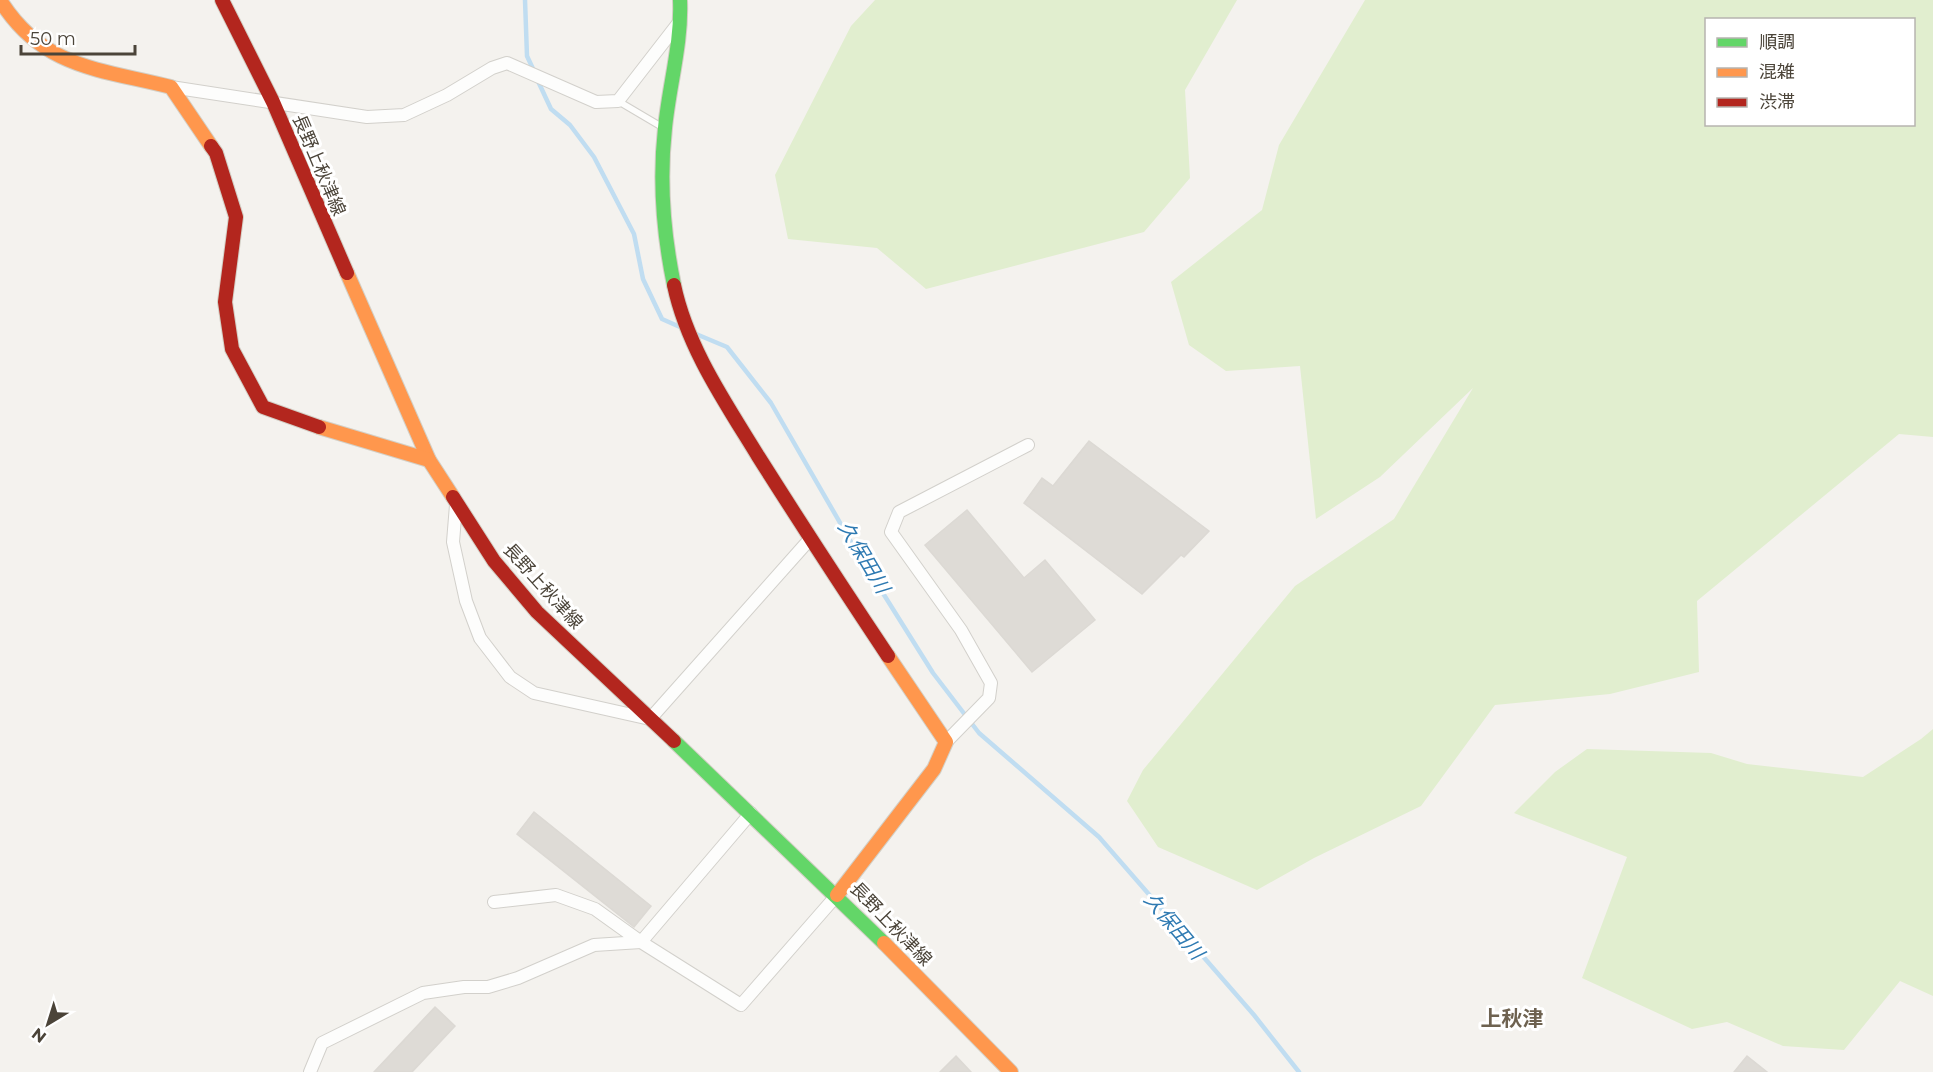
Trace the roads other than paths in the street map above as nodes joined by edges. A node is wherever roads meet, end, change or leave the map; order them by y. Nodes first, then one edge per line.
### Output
1 (0, 0) edge
2 (222, 0) edge
3 (680, 0) edge
4 (681, 20) junction
5 (171, 87) junction
6 (618, 101) junction
7 (273, 102) junction
8 (665, 128) junction
9 (1028, 445) dead end
10 (429, 460) junction
11 (456, 505) junction
12 (810, 539) junction
13 (650, 719) junction
14 (946, 742) junction
15 (750, 813) junction
16 (837, 895) junction
17 (494, 902) dead end
18 (641, 942) junction
19 (310, 1072) edge
20 (1011, 1072) edge

1 - 5 street
2 - 7 street, 長野上秋津線
3 - 4 street
4 - 6 street
4 - 8 street
5 - 7 street
5 - 10 street
6 - 7 street
6 - 8 lane
7 - 10 street, 長野上秋津線
8 - 12 street
9 - 14 street
10 - 11 street, 長野上秋津線
11 - 13 street, 長野上秋津線
11 - 13 street
12 - 13 street
12 - 14 street
13 - 15 street, 長野上秋津線
14 - 16 street
15 - 16 street, 長野上秋津線
15 - 18 street
16 - 18 street
16 - 20 street, 長野上秋津線
17 - 18 street
18 - 19 street

